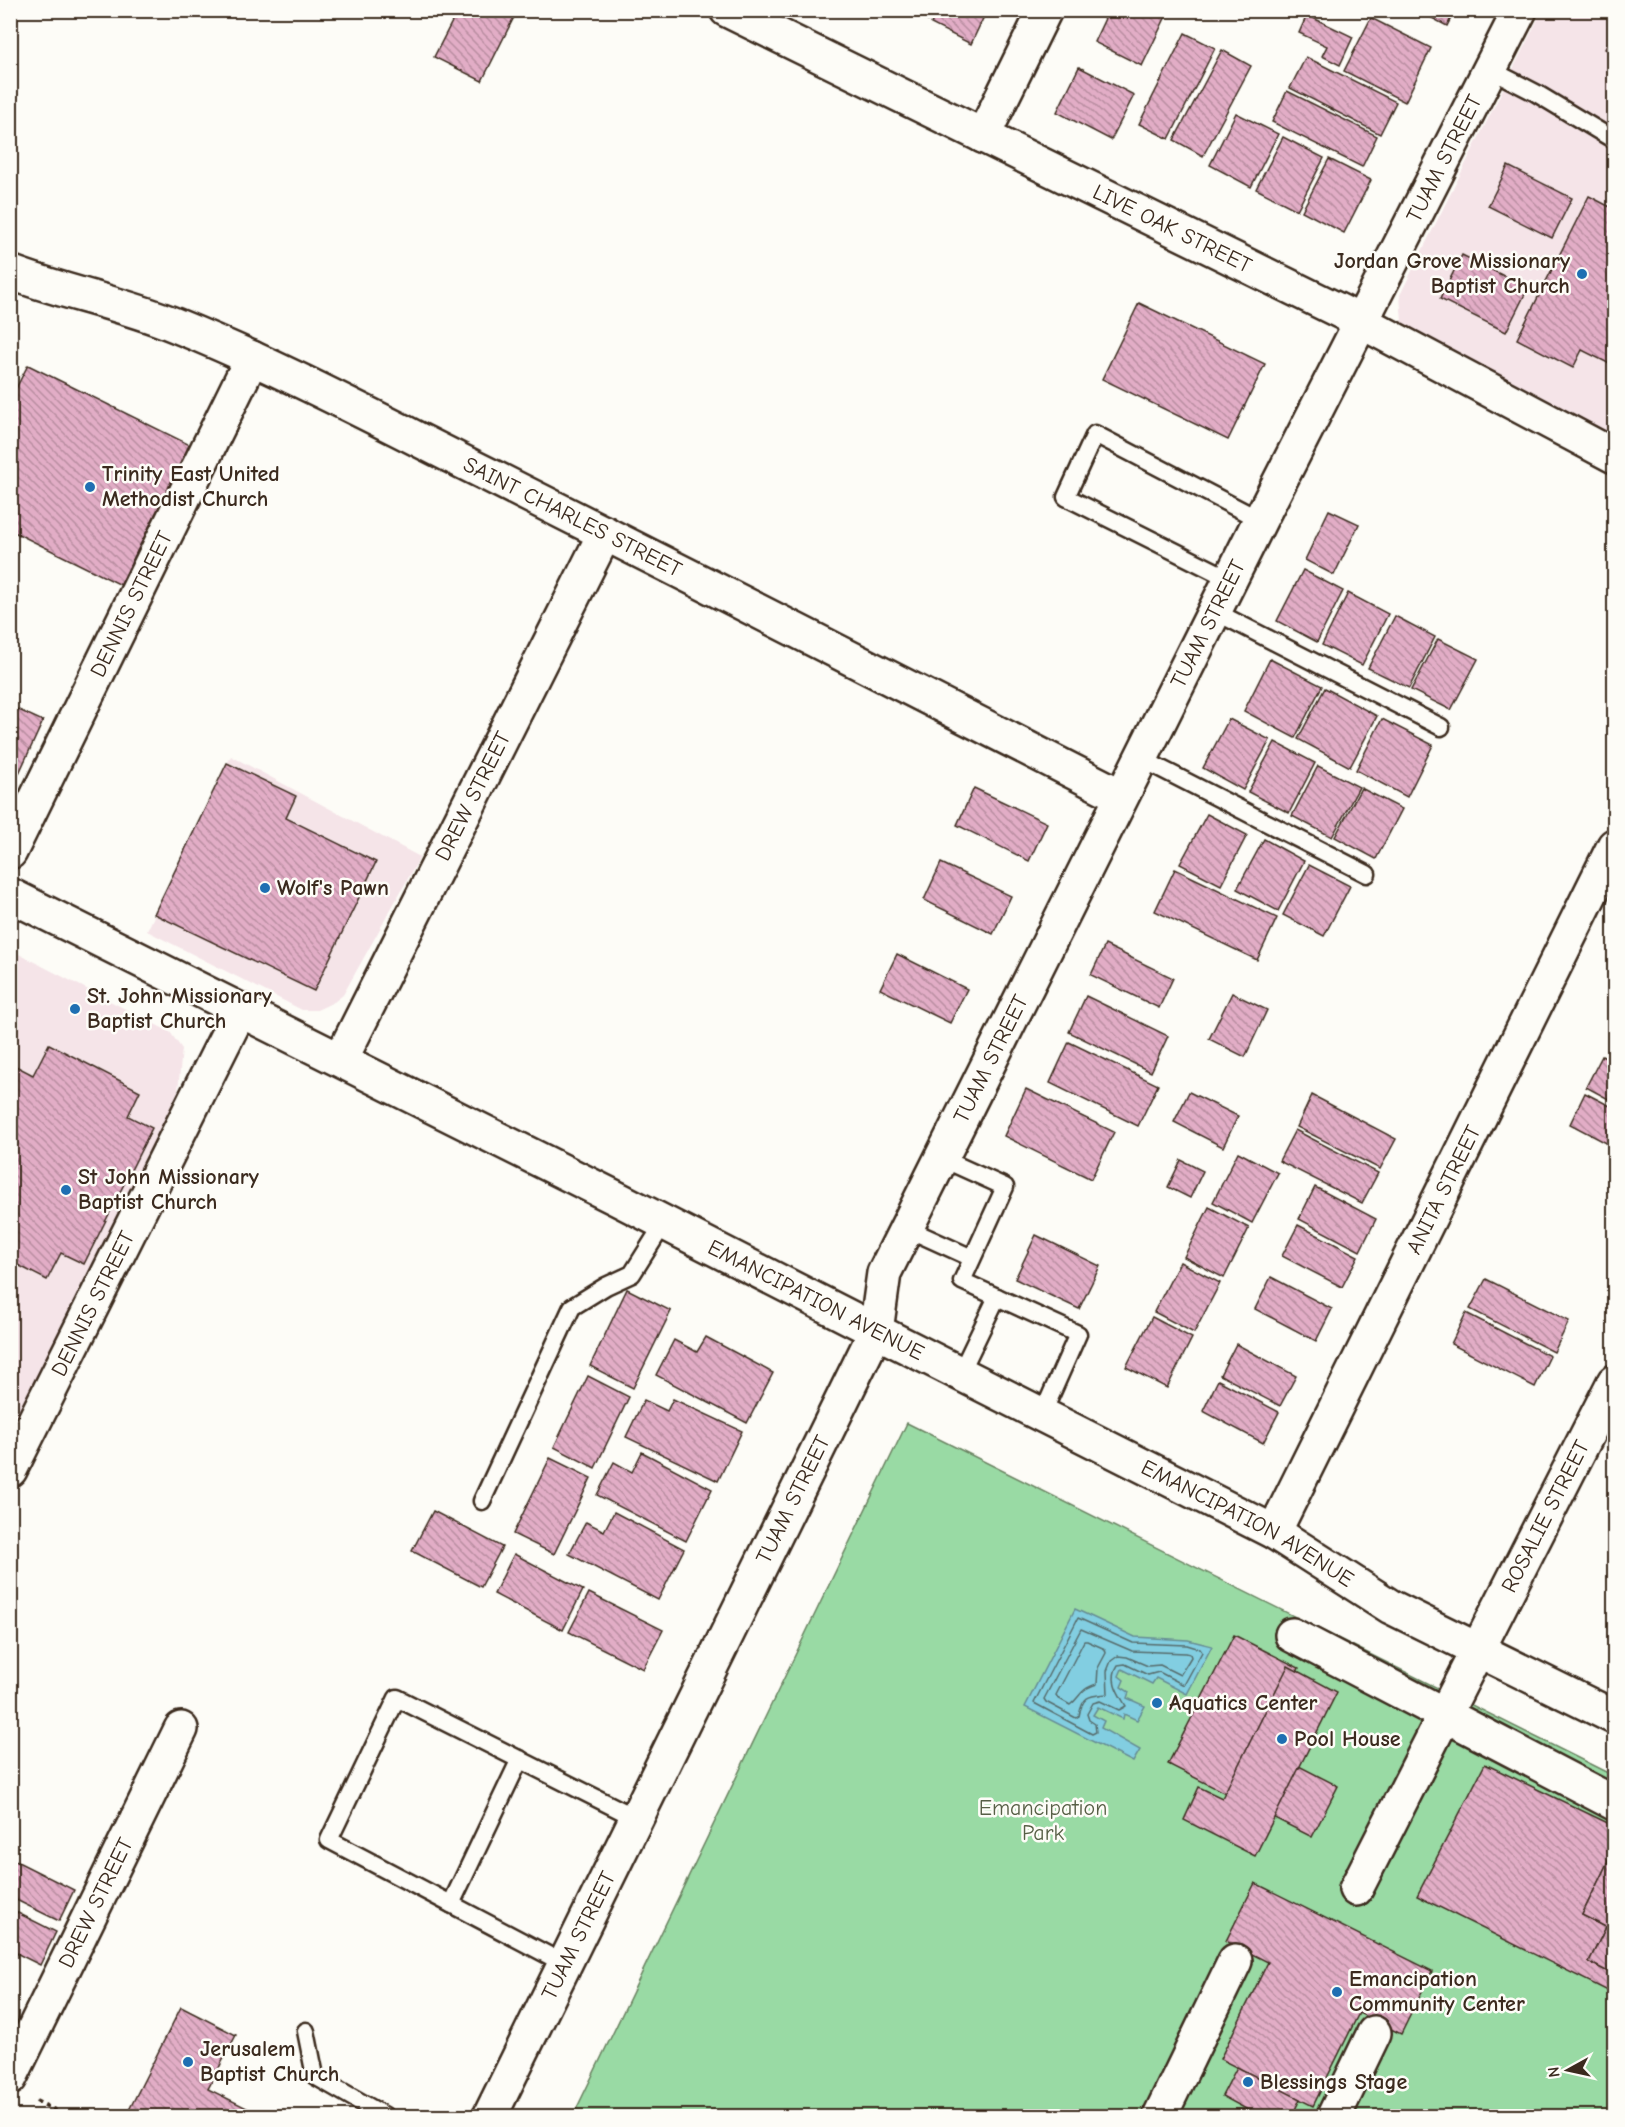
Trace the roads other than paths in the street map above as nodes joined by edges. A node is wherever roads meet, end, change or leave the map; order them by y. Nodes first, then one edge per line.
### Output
1 (727, 10) edge
2 (1045, 10) edge
3 (1520, 10) edge
4 (1489, 69) junction
5 (983, 136) junction
6 (1614, 140) edge
7 (10, 272) edge
8 (1360, 321) junction
9 (252, 358) junction
10 (1614, 456) edge
11 (1260, 520) junction
12 (605, 533) junction
13 (1230, 579) junction
14 (1214, 611) junction
15 (1441, 728) dead end
16 (1140, 758) junction
17 (1121, 796) junction
18 (1614, 846) edge
19 (10, 852) edge
20 (1366, 874) dead end
21 (10, 896) edge
22 (240, 1010) junction
23 (341, 1059) junction
24 (941, 1158) junction
25 (664, 1222) junction
26 (906, 1228) junction
27 (972, 1258) junction
28 (997, 1297) junction
29 (876, 1331) junction
30 (960, 1374) junction
31 (1614, 1382) edge
32 (1042, 1414) junction
33 (10, 1470) edge
34 (482, 1501) dead end
35 (1274, 1532) junction
36 (1292, 1635) dead end
37 (1479, 1650) junction
38 (1446, 1714) junction
39 (1614, 1718) edge
40 (181, 1729) dead end
41 (520, 1759) junction
42 (1614, 1803) edge
43 (636, 1818) junction
44 (1356, 1889) dead end
45 (451, 1904) junction
46 (1235, 1961) dead end
47 (565, 1964) junction
48 (306, 2031) dead end
49 (1374, 2033) dead end
50 (20, 2088) edge
51 (385, 2116) edge
52 (490, 2116) edge
53 (1160, 2116) edge
54 (1334, 2116) edge

1 - 5 street, LIVE OAK STREET
2 - 5 street
3 - 4 street, TUAM STREET
4 - 6 lane
4 - 8 street, TUAM STREET
5 - 8 street, LIVE OAK STREET
7 - 9 street, SAINT CHARLES STREET
8 - 10 street, LIVE OAK STREET
8 - 11 street, TUAM STREET
9 - 12 street, SAINT CHARLES STREET
9 - 19 street, DENNIS STREET
11 - 13 street, TUAM STREET
11 - 13 lane
12 - 17 street, SAINT CHARLES STREET
12 - 23 street, DREW STREET
13 - 14 street, TUAM STREET
14 - 15 lane
14 - 16 street, TUAM STREET
16 - 17 street, TUAM STREET
16 - 20 lane
17 - 24 street, TUAM STREET
18 - 35 street, ANITA STREET
21 - 22 street, EMANCIPATION AVENUE
22 - 23 street, EMANCIPATION AVENUE
22 - 33 street, DENNIS STREET
23 - 25 street, EMANCIPATION AVENUE
24 - 26 street, TUAM STREET
24 - 27 lane
25 - 29 street, EMANCIPATION AVENUE
25 - 34 lane
26 - 27 lane
26 - 29 street, TUAM STREET
27 - 28 lane
28 - 30 lane
28 - 32 lane
29 - 30 street, EMANCIPATION AVENUE
29 - 43 street, TUAM STREET
30 - 32 street, EMANCIPATION AVENUE
31 - 37 street, ROSALIE STREET
32 - 35 street, EMANCIPATION AVENUE
35 - 37 street, EMANCIPATION AVENUE
36 - 38 street
37 - 38 street, ROSALIE STREET
37 - 39 street, EMANCIPATION AVENUE
38 - 42 street
38 - 44 street, ROSALIE STREET
40 - 50 street, DREW STREET
41 - 43 lane
41 - 45 lane
41 - 45 lane
43 - 47 street, TUAM STREET
45 - 47 lane
46 - 53 street
47 - 52 street, TUAM STREET
48 - 51 lane
49 - 54 street

